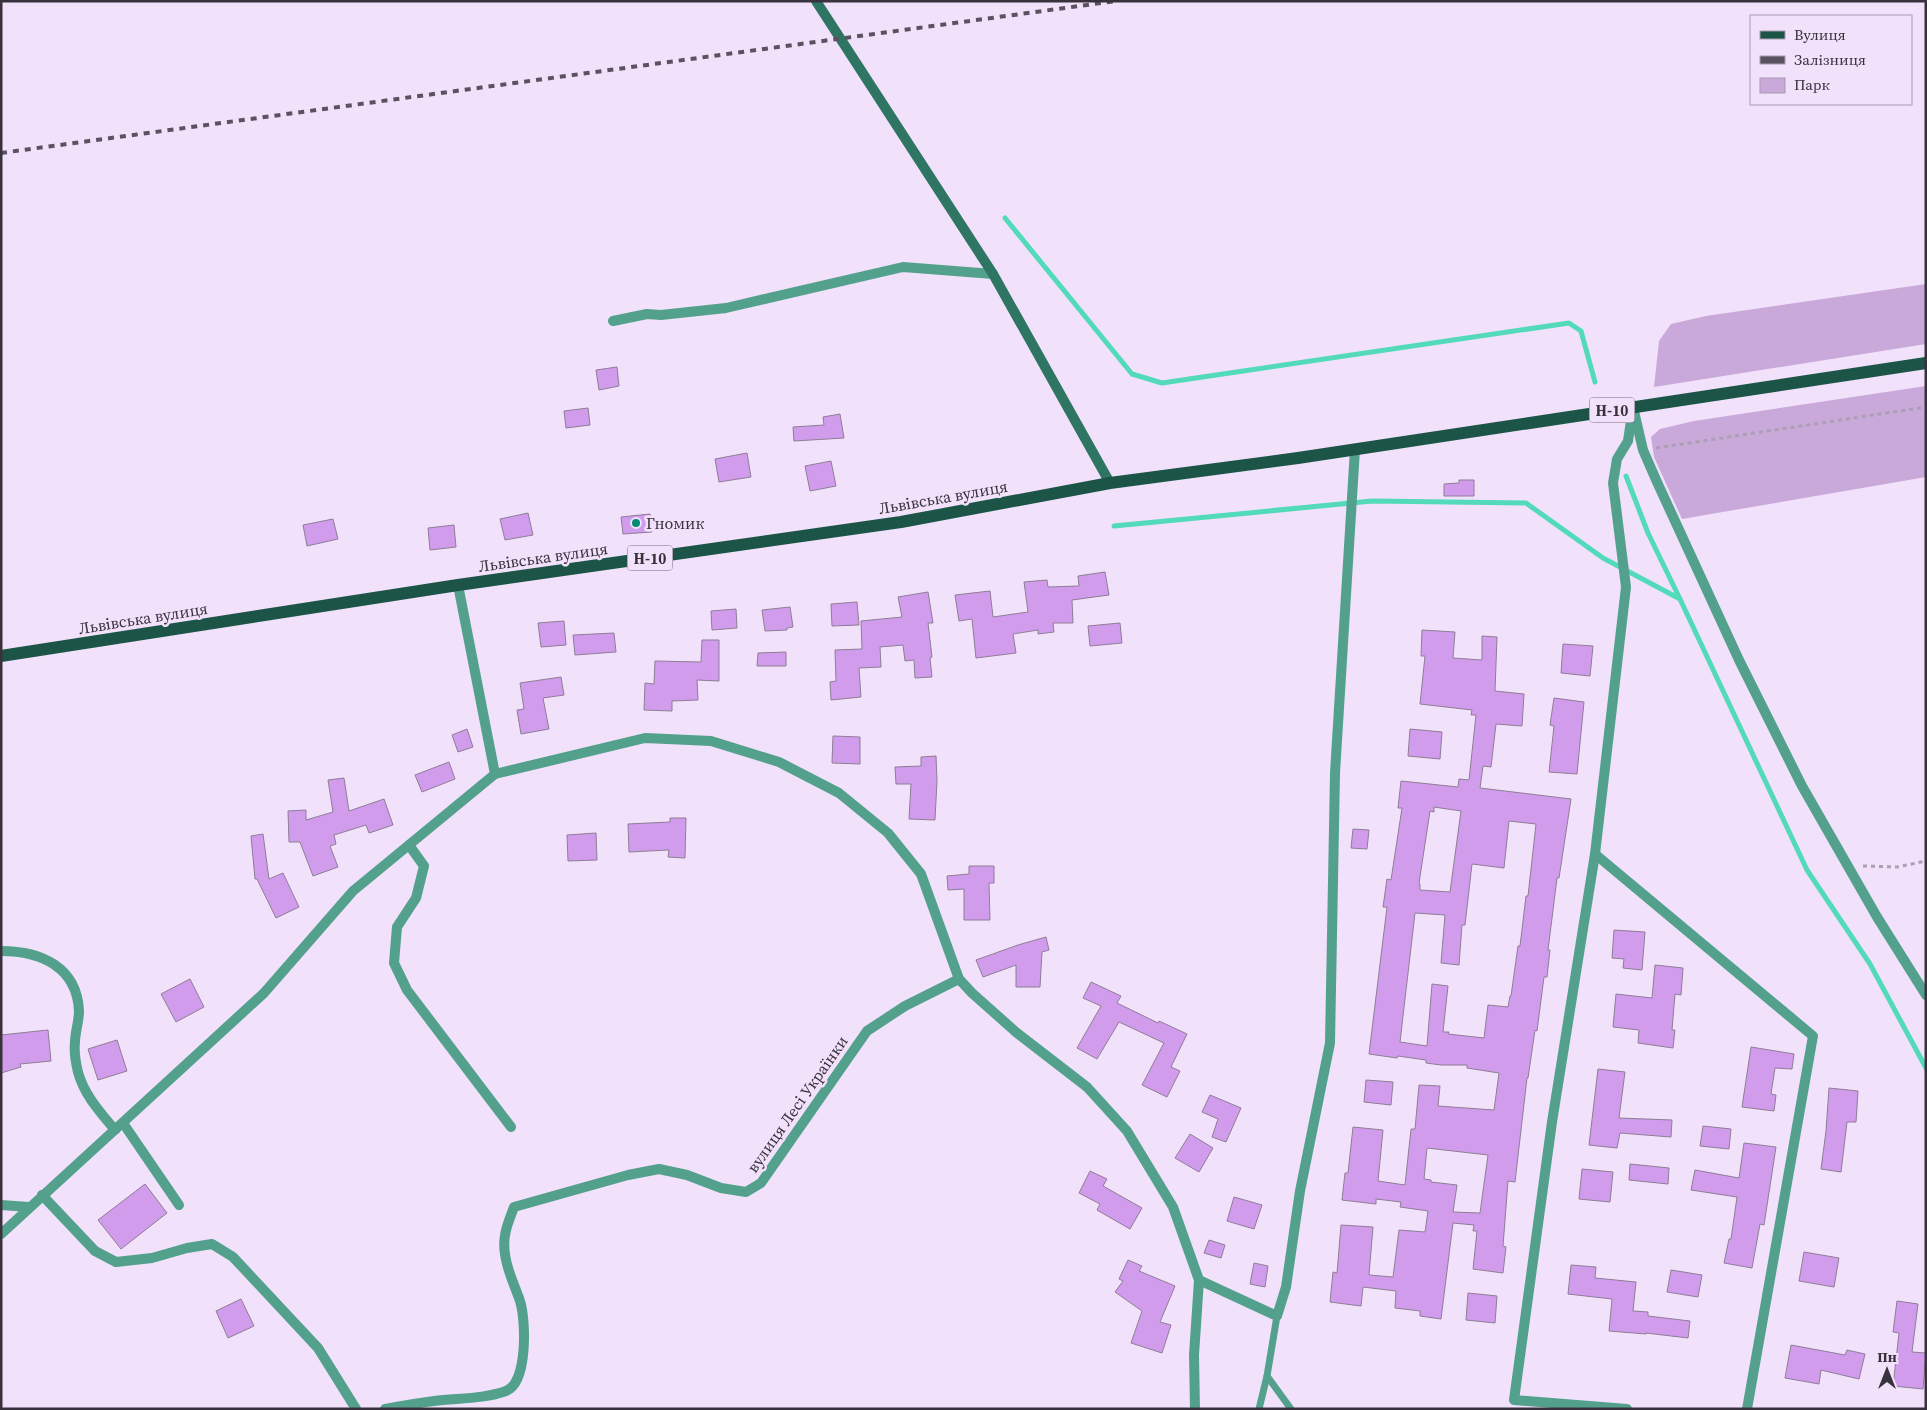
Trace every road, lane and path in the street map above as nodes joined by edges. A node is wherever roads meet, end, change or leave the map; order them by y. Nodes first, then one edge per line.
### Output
1 (816, 1) edge
2 (993, 274) junction
3 (613, 320) dead end
4 (1926, 363) edge
5 (1633, 407) junction
6 (1926, 407) edge
7 (1355, 449) junction
8 (1643, 450) junction
9 (1110, 483) junction
10 (458, 585) junction
11 (1, 656) edge
12 (495, 774) junction
13 (409, 845) junction
14 (1595, 854) junction
15 (1926, 861) edge
16 (1847, 866) junction
17 (1, 951) edge
18 (959, 979) junction
19 (1926, 995) edge
20 (119, 1127) junction
21 (511, 1127) dead end
22 (42, 1196) junction
23 (1, 1205) edge
24 (179, 1205) dead end
25 (28, 1207) junction
26 (1, 1234) edge
27 (1199, 1280) junction
28 (1277, 1316) junction
29 (1267, 1376) junction
30 (1513, 1404) edge
31 (436, 1405) edge
32 (356, 1409) edge
33 (385, 1409) edge
34 (1195, 1409) edge
35 (1259, 1409) edge
36 (1290, 1409) edge
37 (1627, 1409) edge
38 (1747, 1409) edge

1 - 2 street
2 - 3 street
2 - 9 street
4 - 5 main road, Н-10
5 - 7 main road, Н-10
5 - 8 street
5 - 14 street
6 - 8 path
7 - 9 main road, Львівська вулиця / Н-10
7 - 28 street
8 - 16 street
9 - 10 main road, Львівська вулиця / Н-10
10 - 11 main road, Львівська вулиця / Н-10
10 - 12 street
12 - 13 street
12 - 18 street
13 - 20 street
13 - 21 street
14 - 30 street
14 - 38 street
15 - 16 path
16 - 19 street
17 - 20 street
18 - 27 street
18 - 31 street, вулиця Лесі Українки
20 - 22 street
20 - 24 street
22 - 25 street
22 - 32 street
23 - 25 street
25 - 26 street
27 - 28 street
27 - 34 street
28 - 29 lane
29 - 35 lane
29 - 36 lane
30 - 37 street
31 - 33 street, вулиця Лесі Українки

